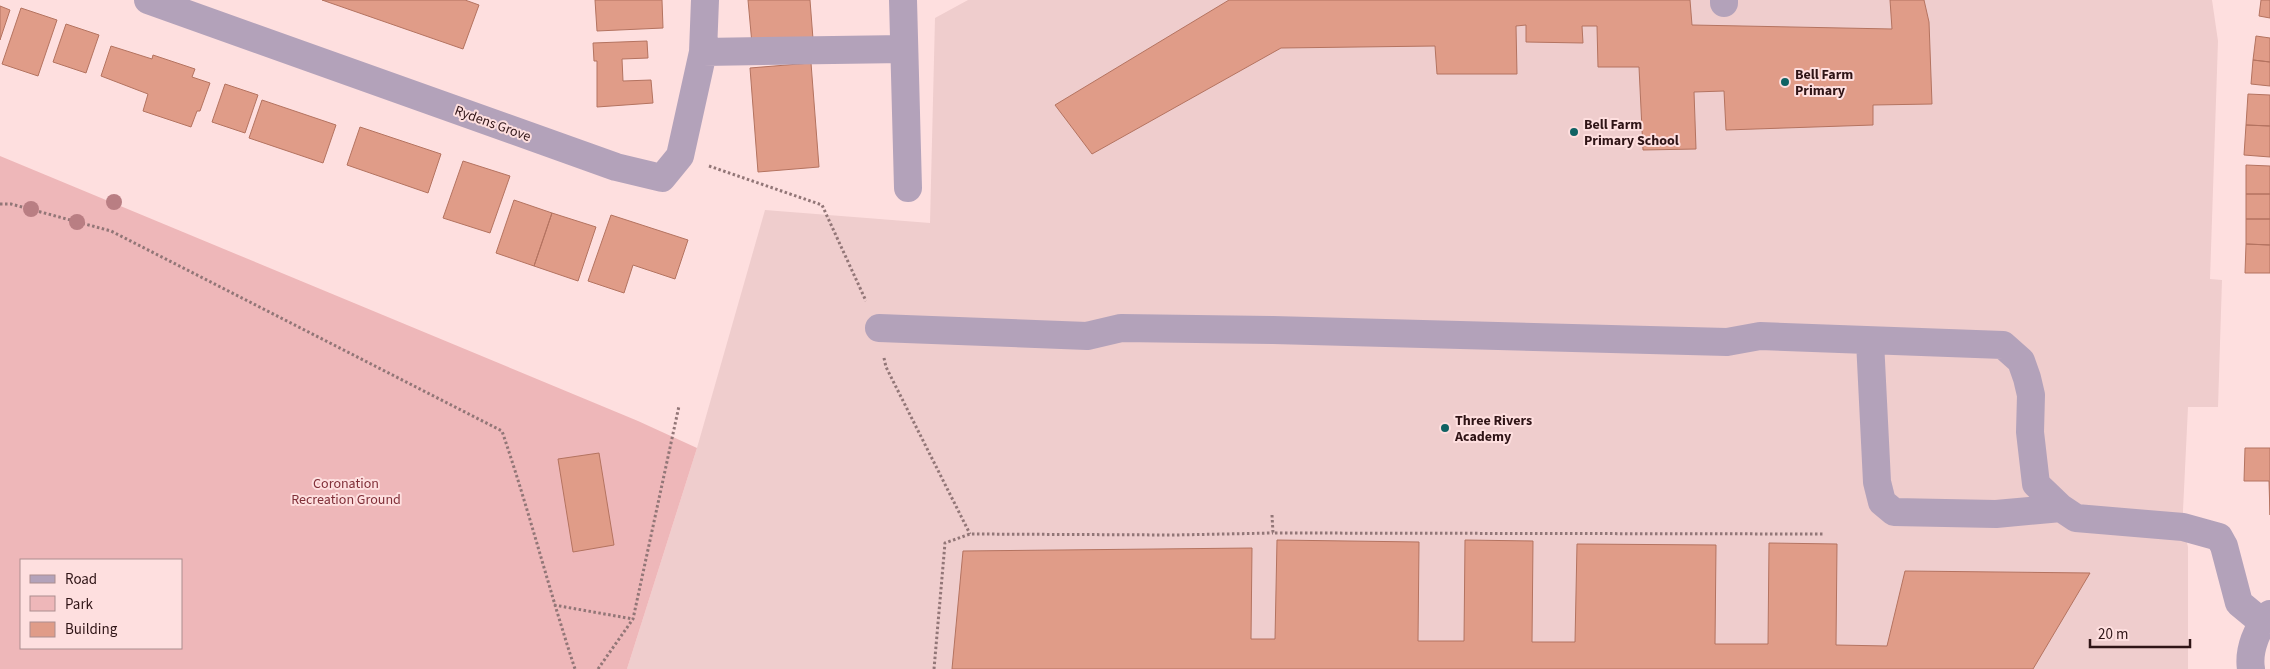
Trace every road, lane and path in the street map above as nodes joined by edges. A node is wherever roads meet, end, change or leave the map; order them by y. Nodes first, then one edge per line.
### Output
1 (148, 0) edge
2 (705, 0) edge
3 (903, 0) edge
4 (904, 49) junction
5 (703, 52) junction
6 (680, 156) junction
7 (908, 188) dead end
8 (0, 204) edge
9 (878, 328) junction
10 (1870, 340) junction
11 (679, 406) dead end
12 (2060, 508) junction
13 (1272, 516) dead end
14 (1272, 533) junction
15 (970, 534) junction
16 (1823, 534) dead end
17 (554, 605) junction
18 (2266, 618) edge
19 (633, 619) junction
20 (575, 669) edge
21 (598, 669) edge
22 (934, 669) edge
23 (2251, 669) edge

1 - 6 street, Rydens Grove
2 - 5 street, Rydens Grove
3 - 4 street
4 - 5 street
4 - 7 street
5 - 6 street, Rydens Grove
6 - 9 path
8 - 17 path
9 - 10 street
9 - 15 path
10 - 12 street
10 - 12 street
11 - 19 path
12 - 18 street
13 - 14 path
14 - 15 path
14 - 16 path
15 - 22 path
17 - 19 path
17 - 20 path
18 - 23 street
19 - 21 path

